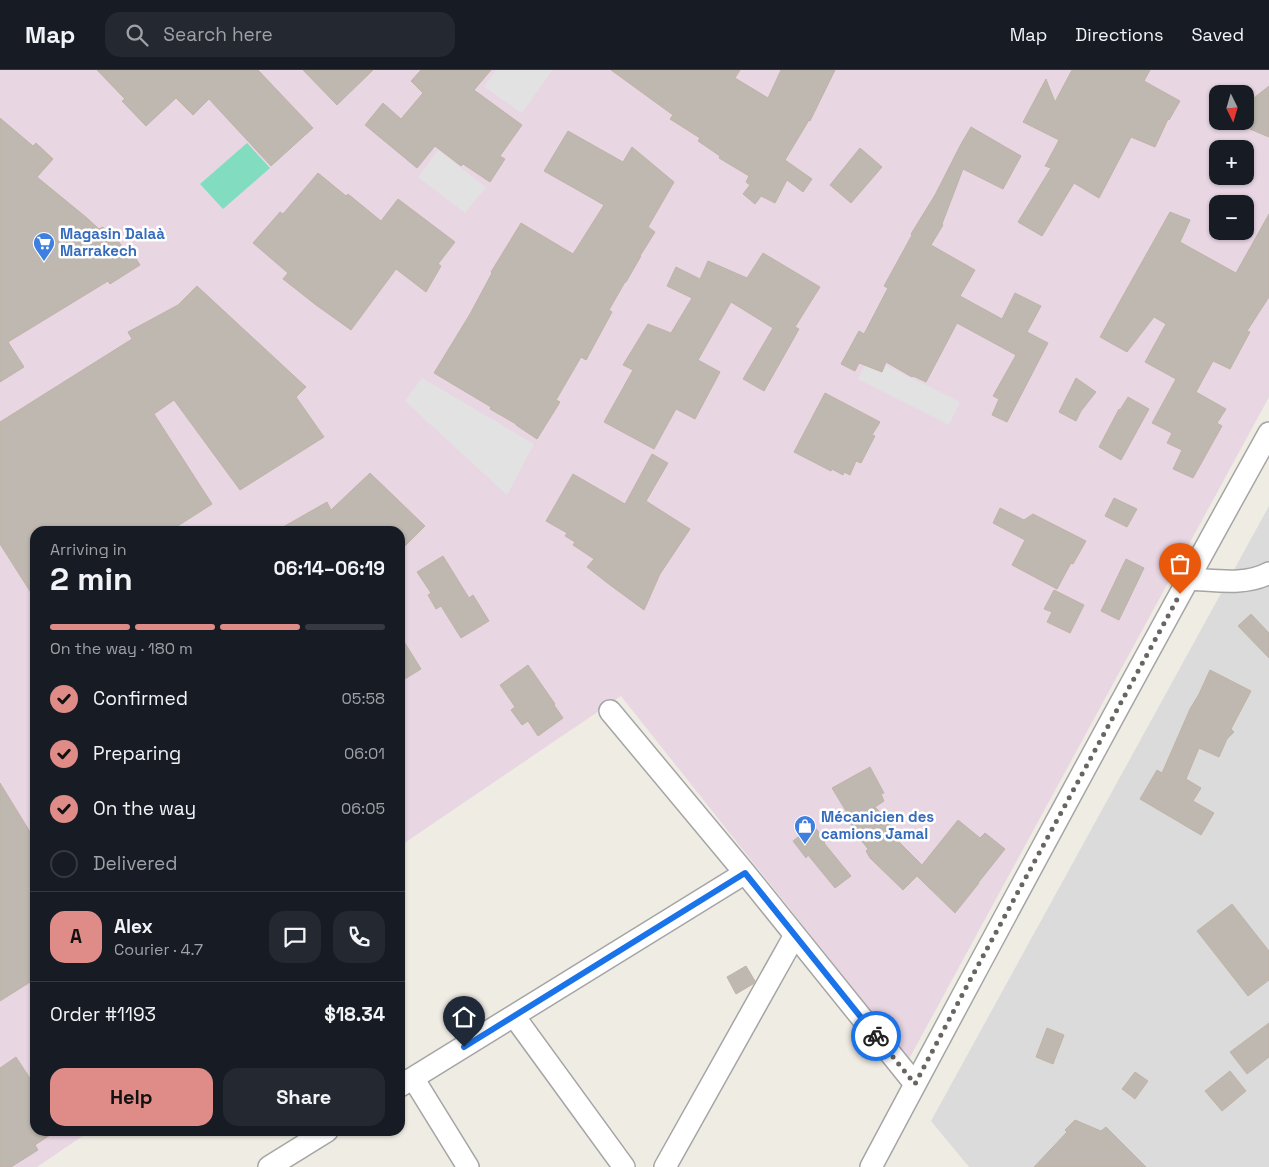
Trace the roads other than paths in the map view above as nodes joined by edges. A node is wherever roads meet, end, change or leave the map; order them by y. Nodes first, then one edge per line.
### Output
1 (1269, 433) edge
2 (1269, 572) edge
3 (1188, 578) junction
4 (610, 711) dead end
5 (745, 873) junction
6 (795, 935) junction
7 (514, 1016) junction
8 (407, 1082) edge
9 (915, 1084) junction
10 (322, 1136) edge
11 (300, 1159) edge
12 (269, 1167) edge
13 (468, 1167) edge
14 (624, 1167) edge
15 (665, 1167) edge
16 (871, 1167) edge

1 - 3 street
2 - 3 street
3 - 9 street
4 - 5 street
5 - 6 street
5 - 7 street
6 - 9 street
6 - 15 street
7 - 8 street
7 - 14 street
8 - 13 street
9 - 16 street
10 - 11 street
11 - 12 street

